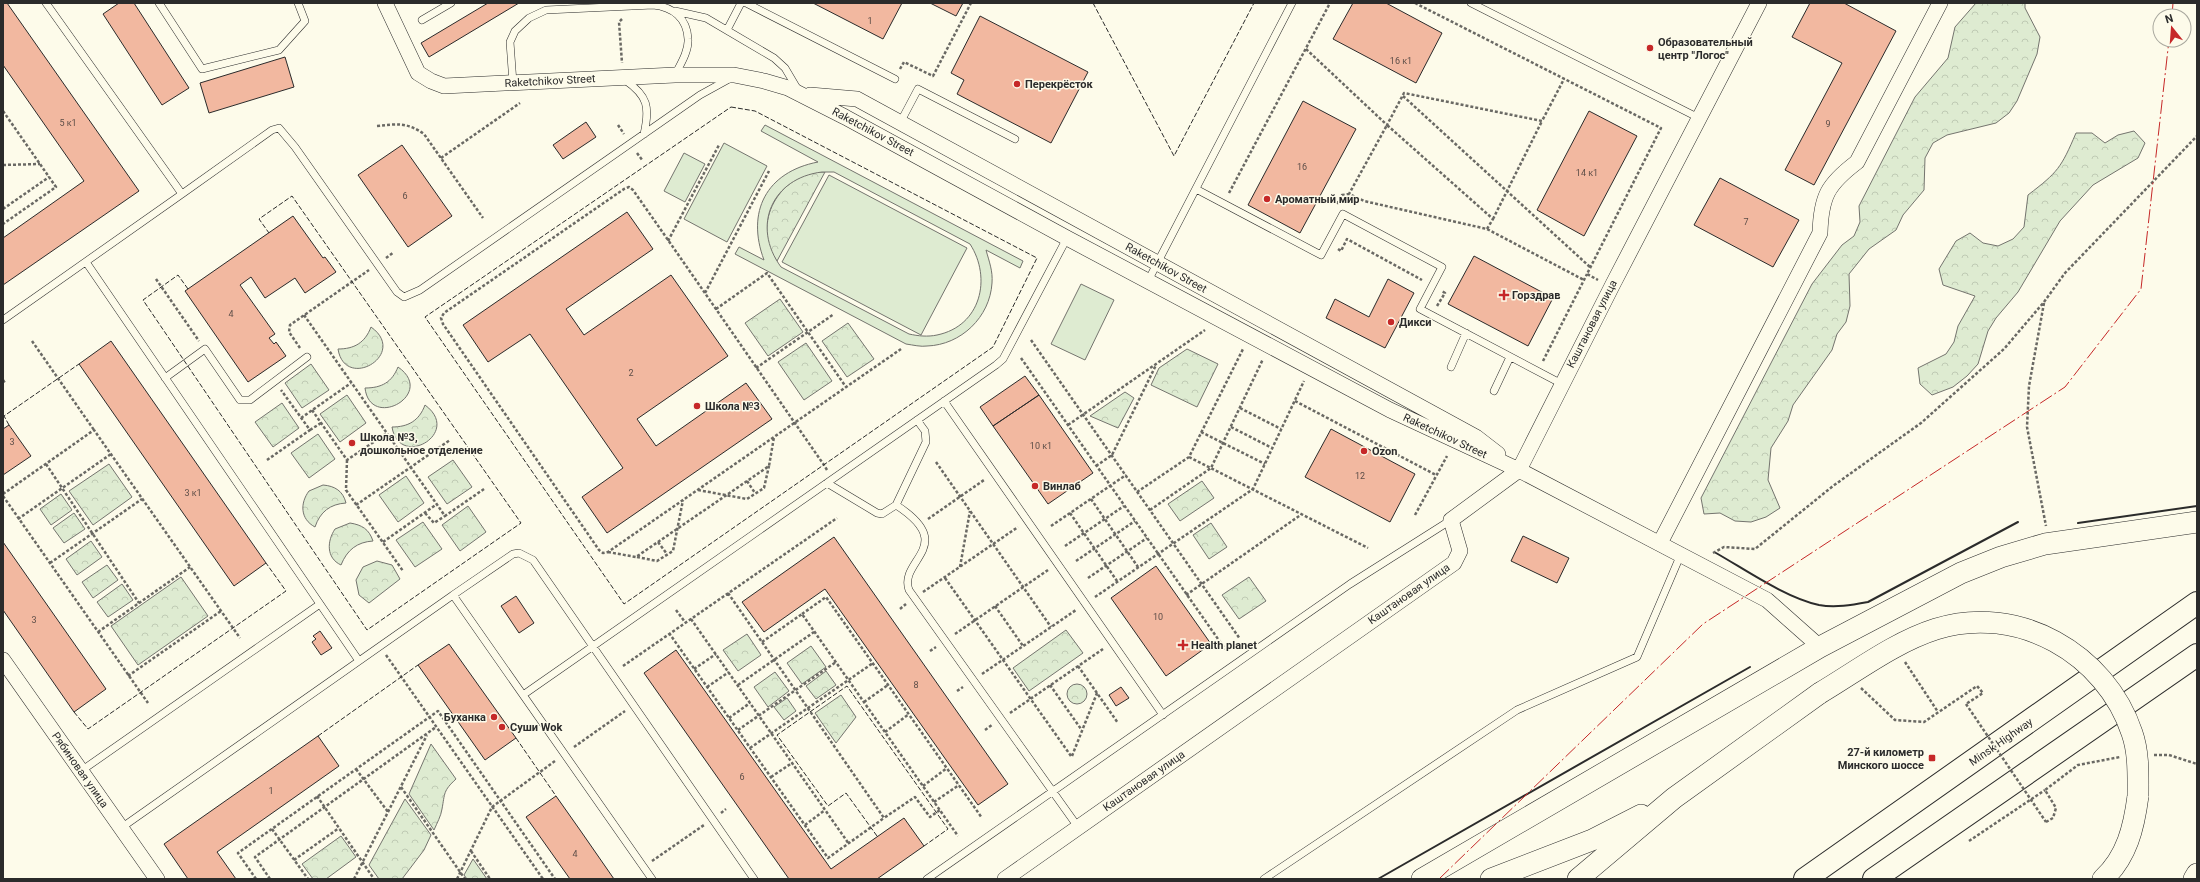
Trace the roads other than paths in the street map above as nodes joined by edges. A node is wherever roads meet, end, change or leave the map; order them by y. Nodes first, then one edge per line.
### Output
1 (46, 3) edge
2 (159, 3) edge
3 (298, 3) edge
4 (385, 3) edge
5 (451, 3) edge
6 (741, 3) edge
7 (746, 3) edge
8 (1292, 3) edge
9 (1471, 3) edge
10 (1759, 3) edge
11 (1940, 3) edge
12 (675, 11) junction
13 (422, 20) dead end
14 (727, 30) junction
15 (675, 75) junction
16 (734, 75) junction
17 (622, 77) junction
18 (895, 79) road end
19 (513, 83) junction
20 (801, 94) junction
21 (1699, 118) junction
22 (900, 123) junction
23 (644, 134) junction
24 (1015, 139) dead end
25 (1196, 189) junction
26 (182, 194) junction
27 (1067, 238) junction
28 (86, 262) junction
29 (1157, 263) junction
30 (1148, 281) junction
31 (3, 320) edge
32 (1466, 333) junction
33 (1510, 357) junction
34 (307, 358) road end
35 (1451, 367) dead end
36 (166, 378) junction
37 (1562, 384) junction
38 (1494, 391) dead end
39 (944, 401) junction
40 (917, 420) junction
41 (1519, 470) junction
42 (827, 483) junction
43 (896, 505) junction
44 (1451, 520) junction
45 (2197, 522) edge
46 (1660, 543) junction
47 (1681, 554) junction
48 (453, 595) junction
49 (2197, 603) edge
50 (320, 604) junction
51 (593, 646) junction
52 (1820, 647) junction
53 (2197, 655) edge
54 (3, 660) edge
55 (359, 661) junction
56 (523, 695) junction
57 (1163, 714) junction
58 (81, 771) junction
59 (1052, 792) junction
60 (1674, 798) junction
61 (1078, 827) junction
62 (121, 828) junction
63 (2197, 874) edge
64 (157, 879) edge
65 (652, 879) edge
66 (754, 879) edge
67 (927, 879) edge
68 (1005, 879) edge
69 (1264, 879) edge
70 (1422, 879) edge
71 (1492, 879) edge
72 (1578, 879) edge
73 (1805, 879) edge
74 (1874, 879) edge
75 (2103, 879) edge
76 (2194, 879) edge

1 - 26 lane
2 - 3 lane
4 - 19 street, Raketchikov Street
5 - 13 lane
6 - 14 lane
7 - 18 lane
8 - 25 lane
9 - 21 lane
10 - 21 street, Каштановая улица
11 - 46 street
12 - 14 lane
12 - 15 lane
12 - 19 lane
14 - 20 lane
15 - 16 street, Raketchikov Street
15 - 17 street, Raketchikov Street
16 - 20 street, Raketchikov Street
16 - 23 lane
17 - 19 street, Raketchikov Street
17 - 23 lane
20 - 22 street, Raketchikov Street
20 - 27 street, Raketchikov Street
21 - 37 street, Каштановая улица
22 - 24 lane
22 - 29 street, Raketchikov Street
23 - 26 lane
25 - 29 lane
25 - 32 lane
26 - 28 lane
27 - 30 street, Raketchikov Street
27 - 39 lane
28 - 31 lane
28 - 36 lane
29 - 30 lane
29 - 41 street, Raketchikov Street
30 - 41 street, Raketchikov Street
32 - 33 lane
32 - 35 lane
33 - 37 lane
33 - 38 lane
34 - 36 lane
36 - 50 lane
37 - 41 street, Каштановая улица
39 - 40 lane
39 - 57 lane
40 - 42 lane
40 - 43 lane
41 - 44 street, Каштановая улица
41 - 46 street, Raketchikov Street
42 - 43 lane
42 - 51 lane
43 - 59 lane
44 - 57 lane
44 - 61 street, Каштановая улица
45 - 52 main road
46 - 47 street, Raketchikov Street
47 - 52 street, Raketchikov Street
47 - 69 lane
48 - 51 lane
48 - 55 lane
48 - 56 lane
49 - 73 highway, Minsk Highway
50 - 55 lane
50 - 58 lane
51 - 56 lane
51 - 66 lane
52 - 70 main road
53 - 74 highway
54 - 58 street, Рябиновая улица
55 - 62 lane
56 - 65 lane
57 - 59 lane
58 - 62 street, Рябиновая улица
59 - 61 lane
59 - 67 lane
60 - 71 main road
60 - 72 main road
60 - 75 main road, bridge
61 - 68 street, Каштановая улица
62 - 64 street, Рябиновая улица
63 - 76 main road

